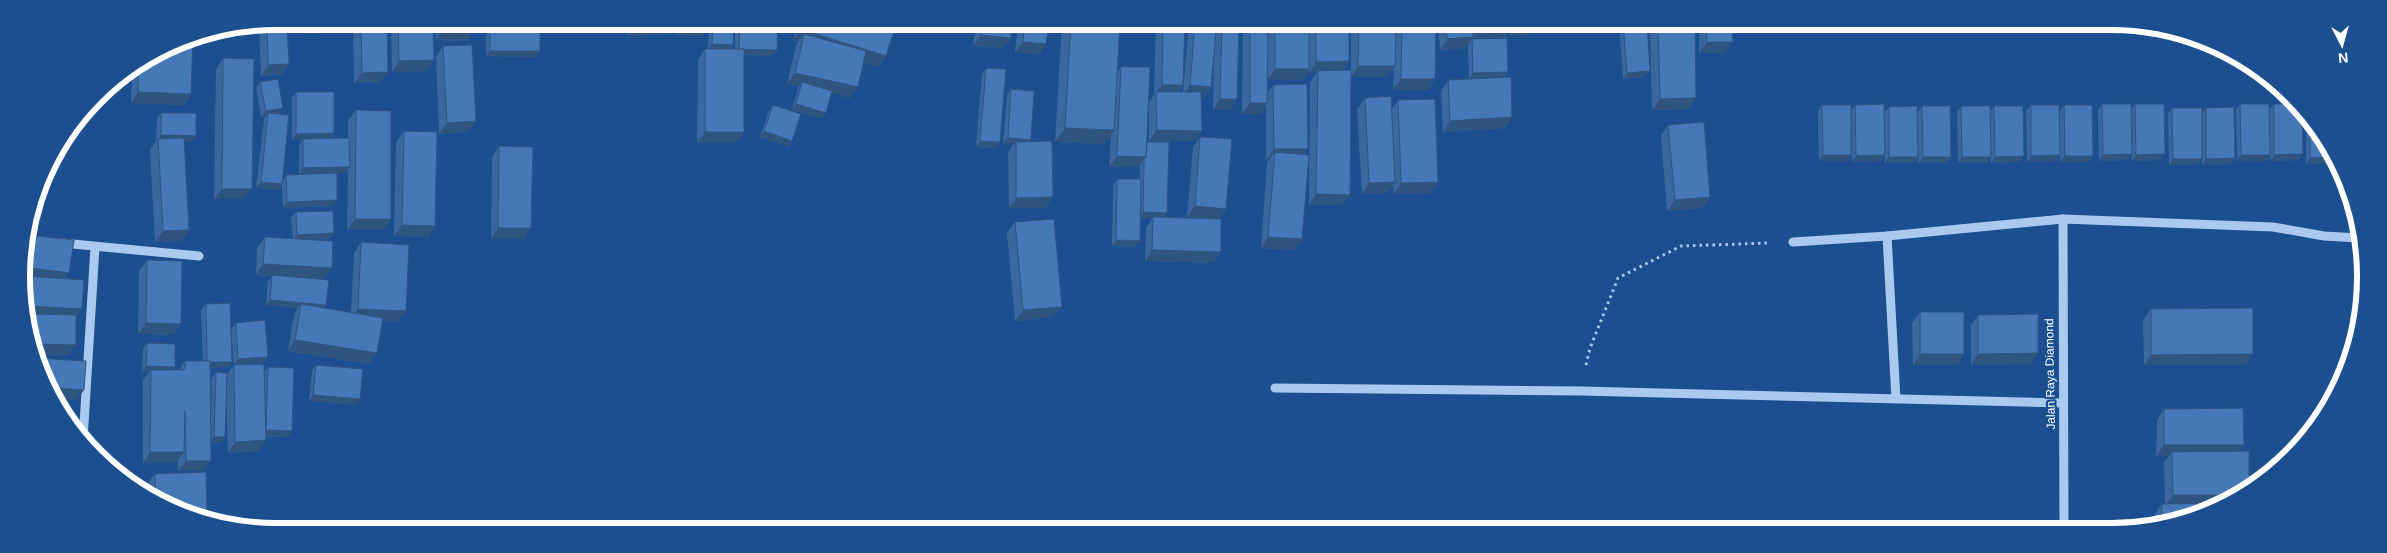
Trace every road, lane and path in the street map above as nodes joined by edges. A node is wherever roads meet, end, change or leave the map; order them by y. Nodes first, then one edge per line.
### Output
1 (2063, 219) junction
2 (1887, 236) junction
3 (2354, 238) edge
4 (56, 242) edge
5 (1793, 242) joint
6 (95, 247) junction
7 (199, 256) dead end
8 (1275, 388) dead end
9 (1581, 390) junction
10 (1896, 399) junction
11 (2063, 403) junction
12 (84, 430) edge
13 (2064, 523) edge

1 - 2 street
1 - 3 street
1 - 11 street, Jalan Raya Diamond
2 - 5 street
2 - 10 street
4 - 6 street
5 - 9 path
6 - 7 street
6 - 12 street
8 - 9 street
9 - 10 street
10 - 11 street
11 - 13 street, Jalan Raya Diamond

